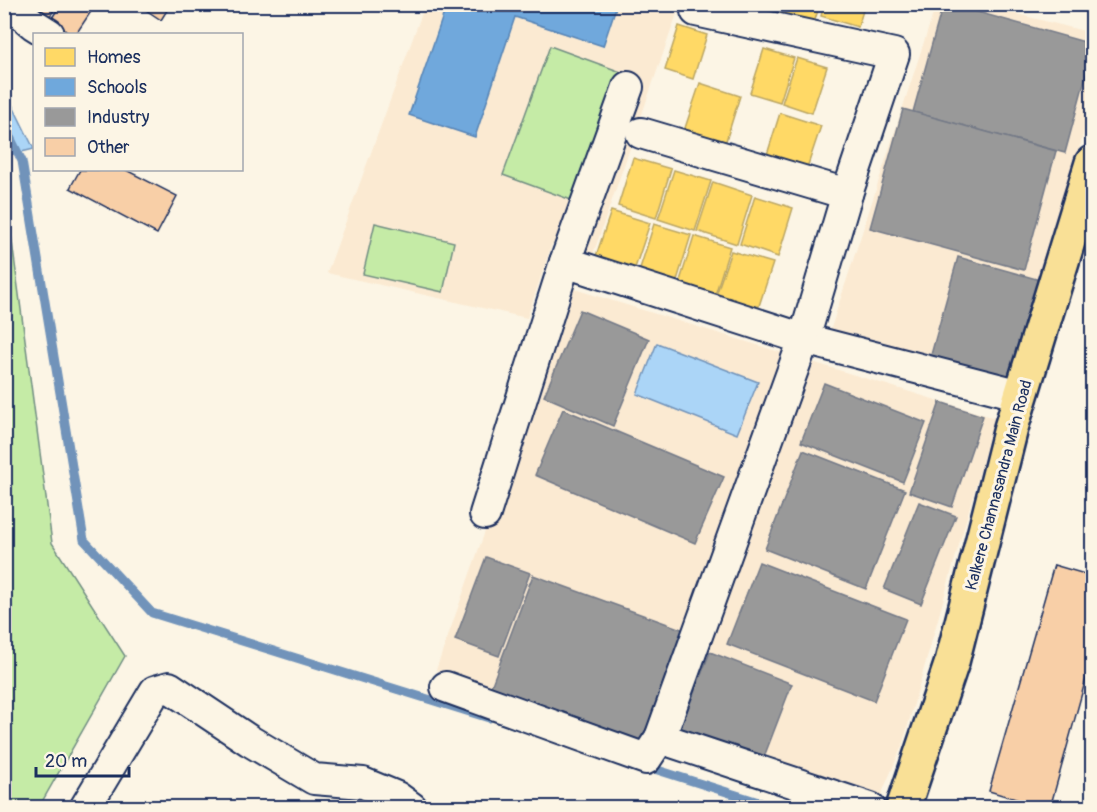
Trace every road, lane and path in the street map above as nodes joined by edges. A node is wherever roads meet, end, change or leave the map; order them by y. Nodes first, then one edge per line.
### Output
1 (10, 4) edge
2 (696, 12) dead end
3 (47, 33) edge
4 (628, 87) dead end
5 (641, 133) dead end
6 (1092, 163) edge
7 (847, 194) junction
8 (565, 262) junction
9 (804, 339) junction
10 (1021, 395) junction
11 (485, 514) dead end
12 (446, 687) dead end
13 (660, 738) junction
14 (85, 807) edge
15 (412, 807) edge
16 (870, 807) edge
17 (903, 807) edge

1 - 3 street
2 - 7 street
4 - 8 street
5 - 7 street
6 - 10 main road, Kalkere Channasandra Main Road
7 - 9 street
8 - 9 street
8 - 11 street
9 - 10 street
9 - 13 street
10 - 17 main road, Kalkere Channasandra Main Road
12 - 13 street
13 - 16 street
14 - 15 street

